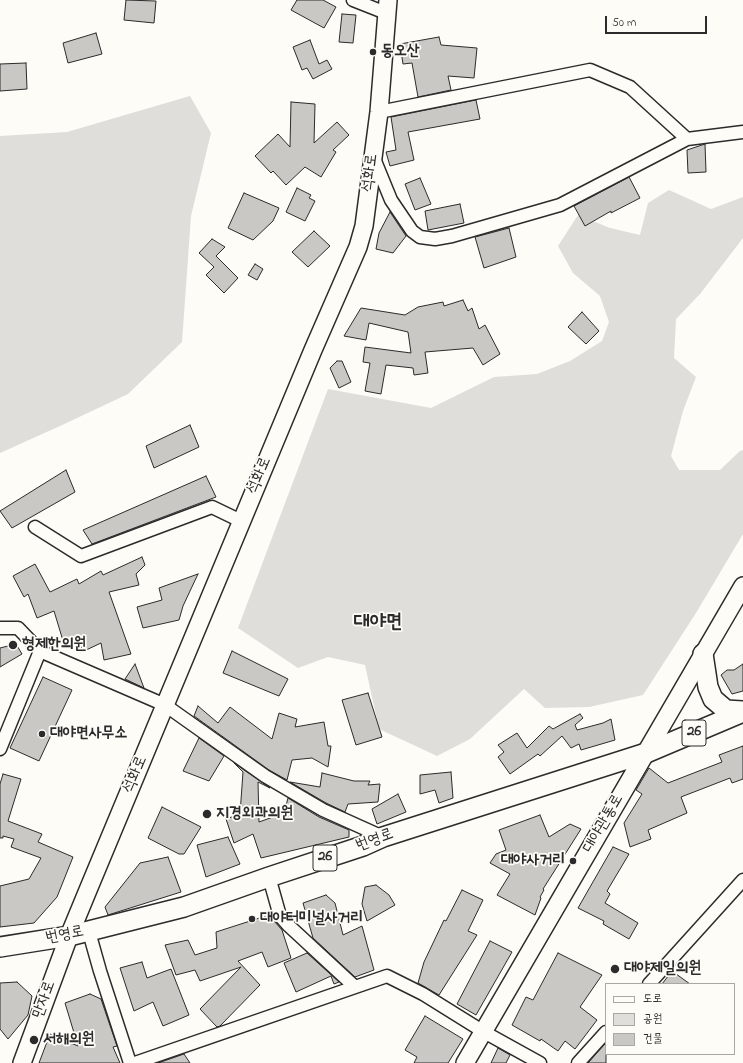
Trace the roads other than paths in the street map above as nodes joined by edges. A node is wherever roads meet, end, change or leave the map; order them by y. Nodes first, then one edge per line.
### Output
1 (353, 0) edge
2 (387, 6) edge
3 (379, 112) junction
4 (743, 132) edge
5 (687, 139) junction
6 (373, 156) junction
7 (241, 521) junction
8 (35, 527) dead end
9 (743, 586) edge
10 (0, 628) edge
11 (40, 651) junction
12 (703, 654) junction
13 (165, 705) junction
14 (743, 712) edge
15 (0, 749) edge
16 (646, 753) junction
17 (383, 837) junction
18 (269, 877) junction
19 (743, 880) edge
20 (89, 932) junction
21 (69, 936) junction
22 (0, 947) edge
23 (650, 983) edge
24 (354, 986) junction
25 (484, 1032) junction
26 (605, 1033) edge
27 (22, 1063) edge
28 (130, 1063) edge
29 (135, 1063) edge
30 (465, 1063) edge
31 (540, 1063) edge
32 (578, 1063) edge

1 - 2 street
2 - 3 street, 석화로
3 - 5 street
3 - 6 street, 석화로
4 - 5 street
5 - 6 street
6 - 7 street, 석화로
7 - 8 street
7 - 13 street, 석화로
9 - 12 street, 대야관통로
10 - 11 street
11 - 13 street
11 - 15 street
12 - 14 main road
12 - 16 street, 대야관통로
13 - 17 street
13 - 21 street, 석화로
14 - 16 main road, 번영로 / 26
16 - 17 main road, 번영로 / 26
16 - 25 street, 대야관통로
17 - 18 main road, 번영로 / 26
18 - 20 main road, 번영로 / 26
18 - 24 street
19 - 23 street
20 - 21 main road, 번영로 / 26
20 - 28 street
21 - 22 main road, 번영로 / 26
21 - 27 street, 만자로
24 - 25 street
24 - 29 street
25 - 30 street, 대야관통로
25 - 31 street
26 - 32 street

